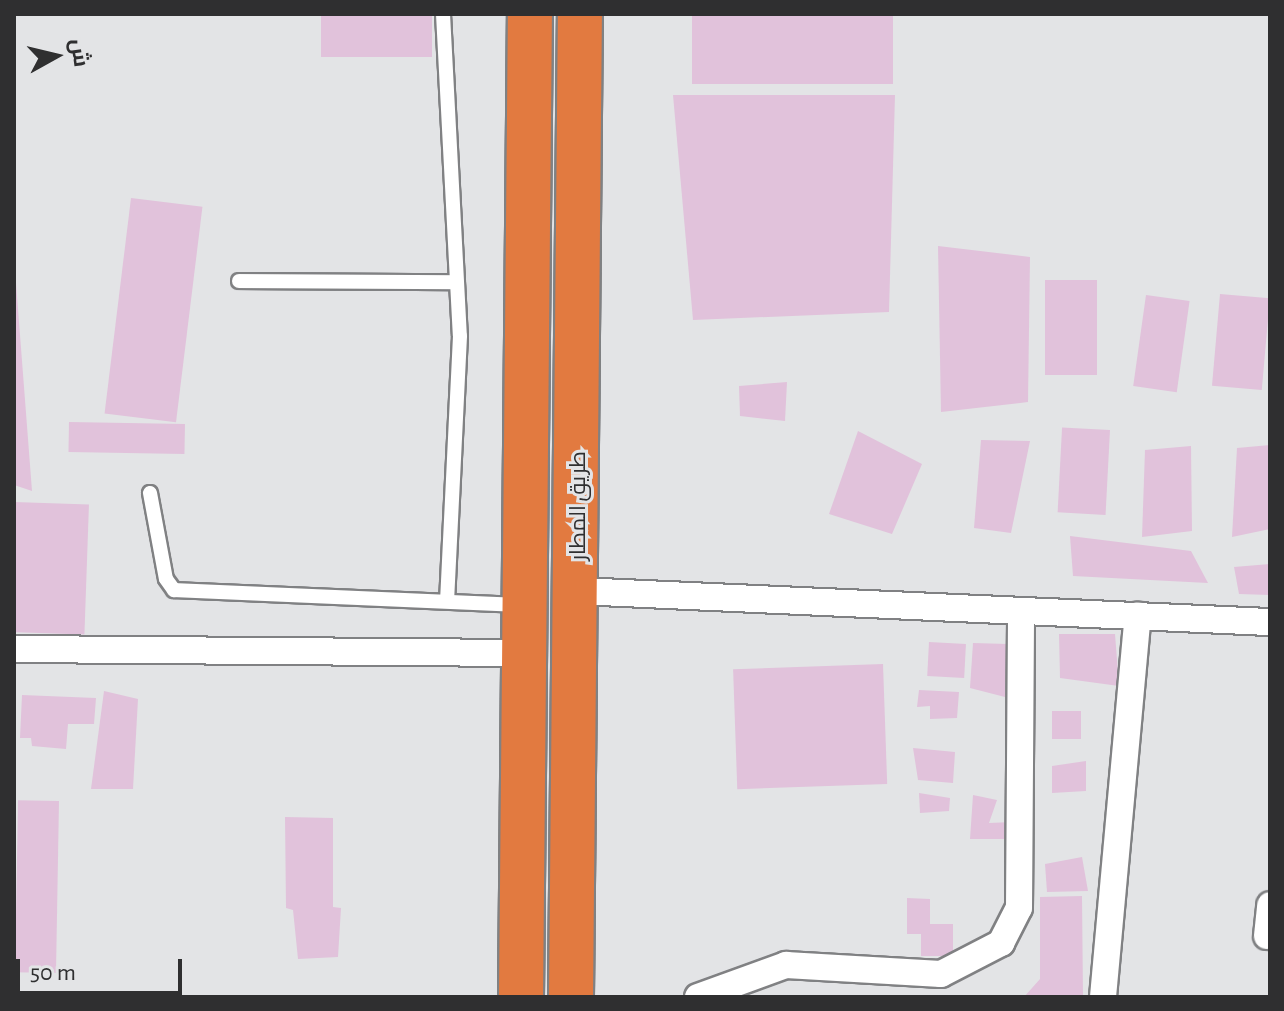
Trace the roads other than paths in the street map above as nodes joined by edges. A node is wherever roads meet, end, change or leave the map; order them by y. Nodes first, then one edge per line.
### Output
1 (443, 14) edge
2 (530, 14) edge
3 (580, 14) edge
4 (239, 281) dead end
5 (453, 282) junction
6 (150, 493) dead end
7 (578, 591) junction
8 (447, 599) junction
9 (524, 605) junction
10 (1021, 611) junction
11 (1138, 616) junction
12 (1270, 622) edge
13 (14, 649) edge
14 (524, 653) junction
15 (1270, 905) edge
16 (1267, 936) dead end
17 (521, 997) edge
18 (571, 997) edge
19 (698, 997) edge
20 (1103, 997) edge

1 - 5 lane
2 - 9 highway
3 - 7 highway, طريق المطار
4 - 5 lane
5 - 8 lane
6 - 8 lane
7 - 10 street
7 - 18 highway, طريق المطار
8 - 9 lane
9 - 14 highway
10 - 11 street
10 - 19 street
11 - 12 street
11 - 20 street
13 - 14 street
14 - 17 highway
15 - 16 street

